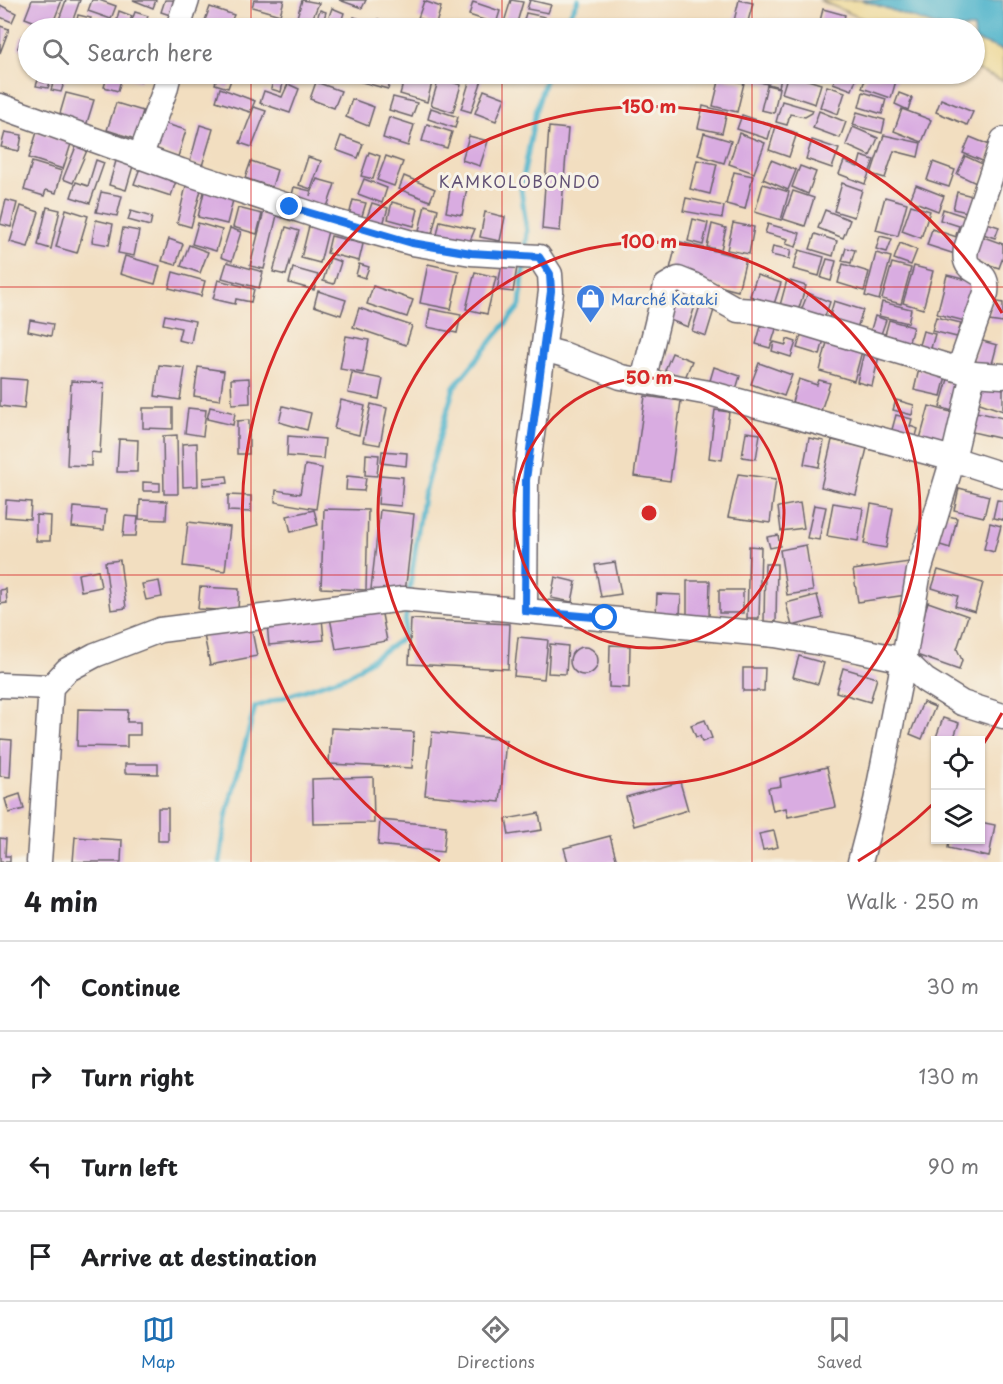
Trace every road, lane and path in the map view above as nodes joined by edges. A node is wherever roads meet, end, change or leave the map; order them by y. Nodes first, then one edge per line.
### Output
1 (187, 0) edge
2 (181, 18) edge
3 (166, 84) edge
4 (0, 106) edge
5 (1003, 140) edge
6 (140, 157) junction
7 (543, 349) junction
8 (966, 371) junction
9 (1003, 376) edge
10 (643, 381) junction
11 (953, 459) junction
12 (1003, 475) edge
13 (525, 611) junction
14 (904, 660) junction
15 (0, 685) edge
16 (51, 687) junction
17 (1003, 716) edge
18 (39, 862) edge
19 (860, 862) edge

1 - 2 street
3 - 6 street
4 - 6 street
5 - 8 street
6 - 7 street
7 - 10 street
7 - 13 street
8 - 9 street
8 - 10 street
8 - 11 street
10 - 11 street
11 - 12 street
11 - 14 street
13 - 14 street
13 - 16 street
14 - 17 street
14 - 19 street
15 - 16 street
16 - 18 street

